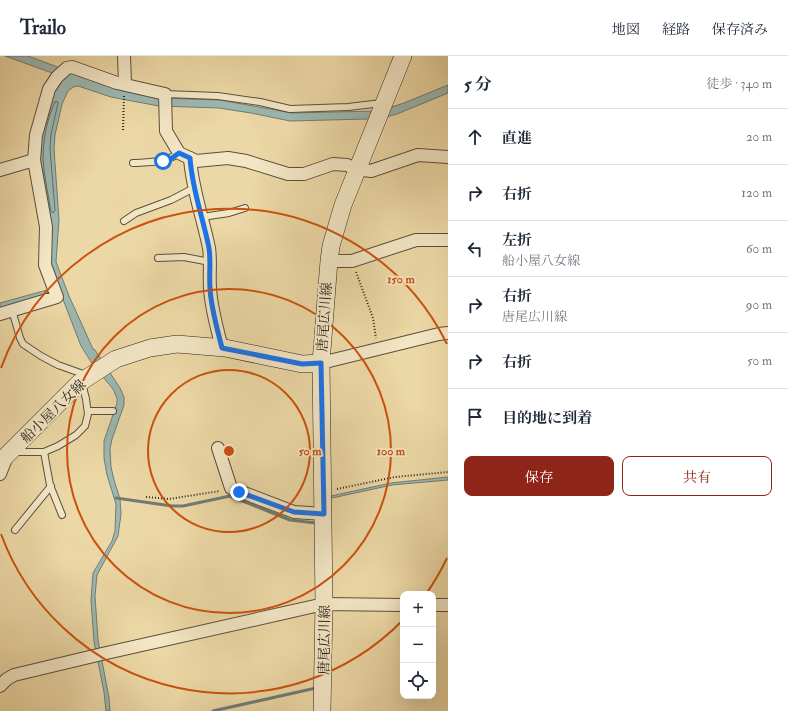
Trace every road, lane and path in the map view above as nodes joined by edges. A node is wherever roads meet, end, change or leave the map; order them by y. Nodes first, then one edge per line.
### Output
1 (124, 56) edge
2 (403, 56) edge
3 (125, 84) junction
4 (165, 99) junction
5 (124, 101) dead end
6 (381, 110) junction
7 (123, 130) dead end
8 (179, 153) junction
9 (448, 157) edge
10 (190, 158) junction
11 (34, 160) junction
12 (133, 163) dead end
13 (356, 169) junction
14 (0, 170) edge
15 (194, 188) junction
16 (244, 208) dead end
17 (202, 217) junction
18 (124, 221) dead end
19 (448, 240) edge
20 (158, 258) dead end
21 (329, 261) junction
22 (352, 261) junction
23 (210, 262) junction
24 (12, 310) junction
25 (0, 314) edge
26 (448, 333) edge
27 (222, 348) junction
28 (378, 348) junction
29 (321, 363) junction
30 (94, 374) junction
31 (88, 411) junction
32 (112, 411) dead end
33 (218, 448) dead end
34 (44, 452) junction
35 (4, 456) edge
36 (448, 472) edge
37 (0, 474) edge
38 (51, 486) junction
39 (231, 488) junction
40 (323, 492) junction
41 (146, 497) dead end
42 (324, 514) junction
43 (62, 515) dead end
44 (15, 530) dead end
45 (324, 604) junction
46 (400, 605) edge
47 (436, 605) edge
48 (448, 605) edge
49 (0, 686) edge
50 (322, 711) edge

1 - 3 street
2 - 6 main road, 唐尾広川線
3 - 4 street
3 - 11 street
4 - 6 lane
4 - 8 street
5 - 7 path
6 - 13 main road, 唐尾広川線
8 - 10 street
8 - 12 lane
9 - 13 street
10 - 13 street
10 - 15 street
11 - 14 street
11 - 24 street
13 - 21 main road, 唐尾広川線
15 - 17 street
15 - 18 lane
16 - 17 lane
17 - 23 street
19 - 22 street
20 - 23 lane
21 - 22 street
21 - 29 main road, 唐尾広川線
22 - 28 path
23 - 27 street
24 - 25 street
24 - 30 lane
26 - 28 street
27 - 29 main road, 船小屋八女線
27 - 30 main road, 船小屋八女線
28 - 29 street
29 - 40 main road, 唐尾広川線
30 - 31 lane
30 - 35 main road, 船小屋八女線
31 - 32 lane
31 - 34 lane
33 - 39 street
34 - 35 lane
34 - 38 lane
35 - 37 street
36 - 40 path
38 - 43 lane
38 - 44 lane
39 - 41 path
39 - 42 street
40 - 42 main road, 唐尾広川線
42 - 45 main road, 唐尾広川線
45 - 46 street
45 - 49 street
45 - 50 main road, 唐尾広川線
47 - 48 street

